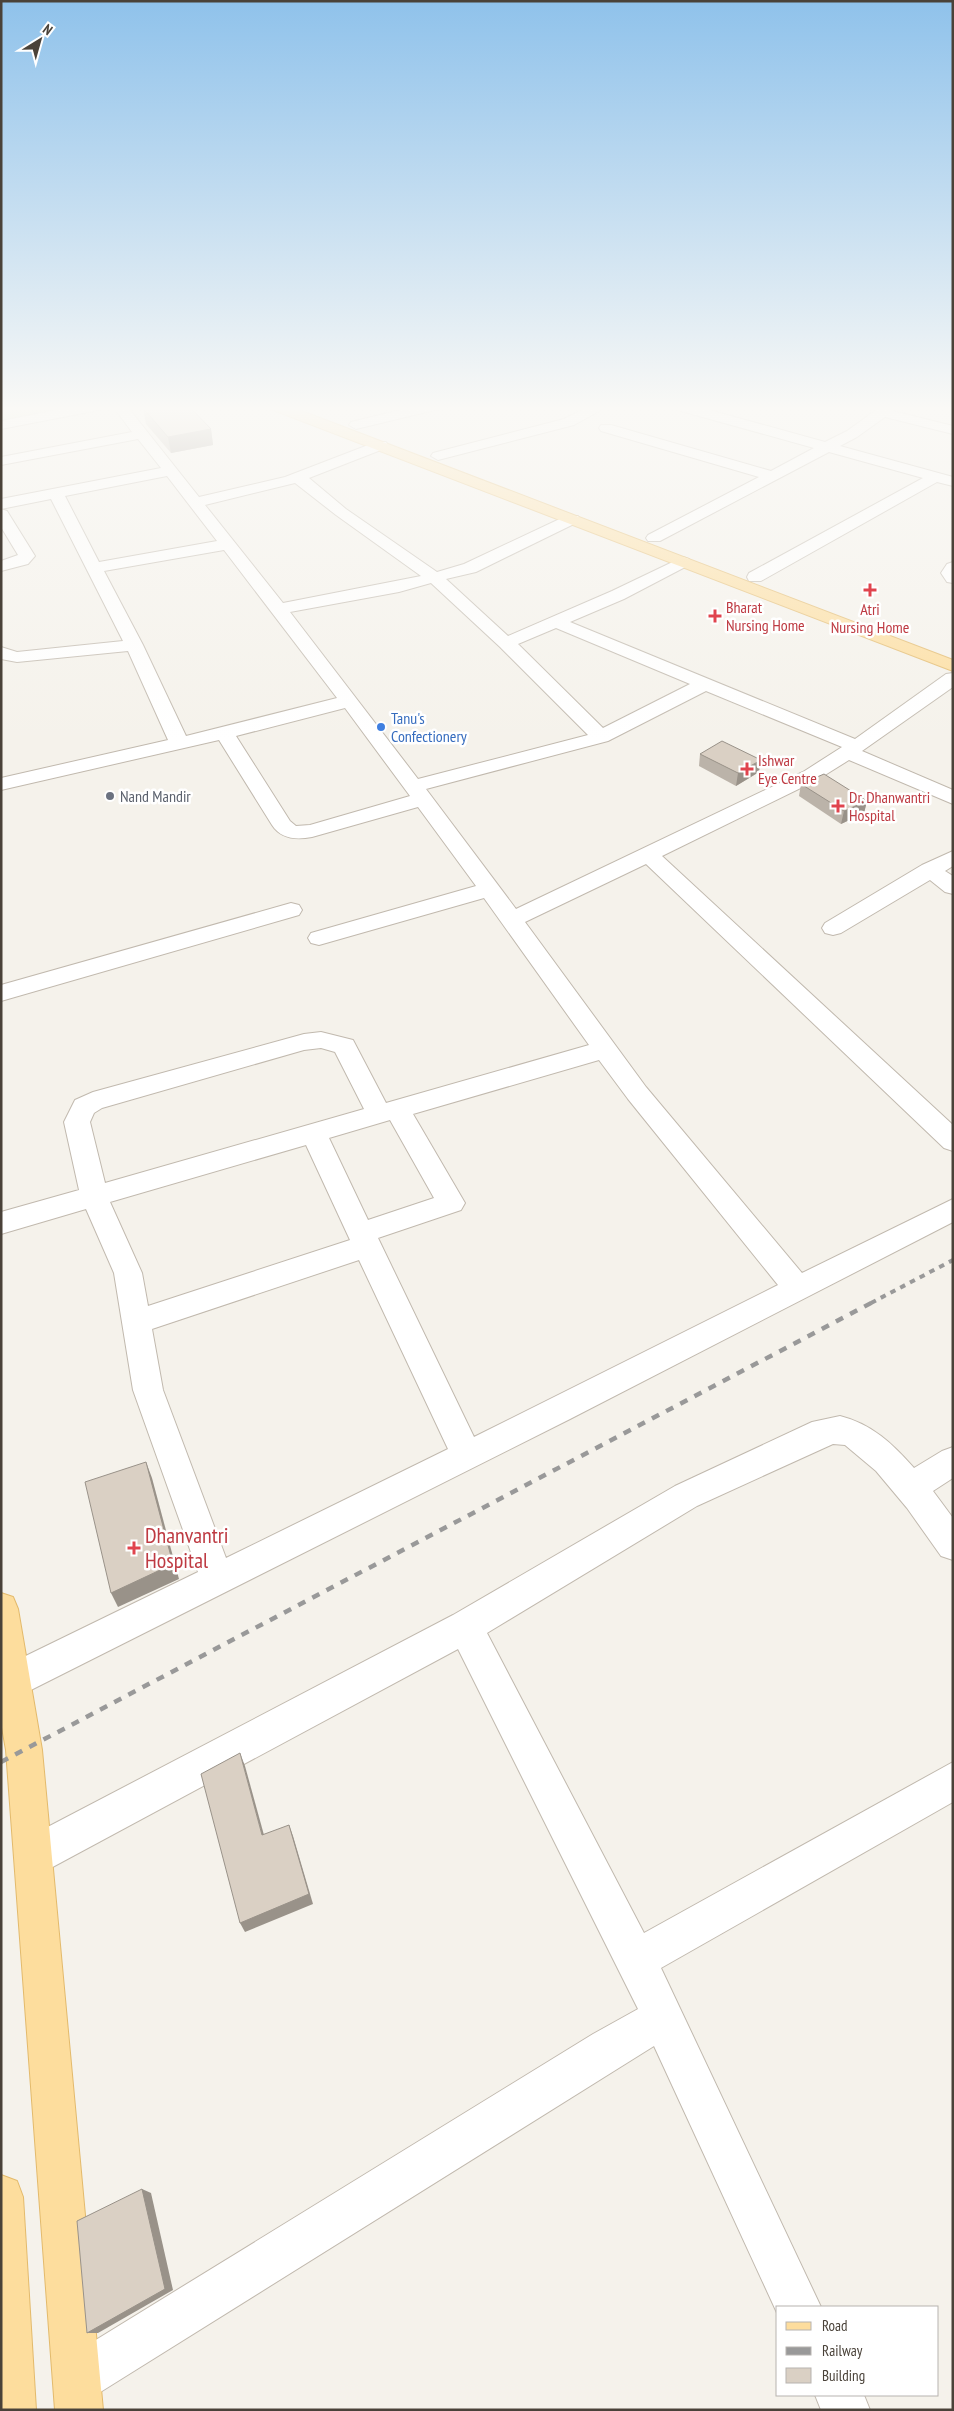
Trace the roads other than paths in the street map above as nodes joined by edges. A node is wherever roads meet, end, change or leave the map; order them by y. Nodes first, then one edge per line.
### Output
1 (3, 518) edge
2 (68, 518) edge
3 (207, 518) edge
4 (350, 518) edge
5 (568, 518) edge
6 (600, 518) edge
7 (693, 518) edge
8 (863, 518) edge
9 (572, 519) junction
10 (654, 538) junction
11 (228, 544) junction
12 (683, 562) junction
13 (1, 566) edge
14 (953, 567) edge
15 (94, 568) junction
16 (434, 577) junction
17 (755, 577) junction
18 (953, 578) edge
19 (278, 609) junction
20 (556, 622) junction
21 (506, 643) junction
22 (134, 645) junction
23 (1, 652) edge
24 (953, 652) edge
25 (953, 666) edge
26 (953, 678) edge
27 (705, 684) junction
28 (349, 701) junction
29 (224, 733) junction
30 (602, 737) junction
31 (180, 744) junction
32 (851, 749) junction
33 (5, 777) edge
34 (418, 792) junction
35 (953, 798) edge
36 (648, 854) junction
37 (953, 857) edge
38 (930, 870) junction
39 (953, 887) edge
40 (490, 889) junction
41 (291, 910) dead end
42 (512, 920) junction
43 (833, 928) dead end
44 (318, 938) dead end
45 (1, 993) edge
46 (606, 1049) junction
47 (388, 1112) junction
48 (313, 1133) junction
49 (953, 1140) edge
50 (94, 1196) junction
51 (953, 1209) edge
52 (1, 1222) edge
53 (364, 1239) junction
54 (798, 1288) junction
55 (137, 1322) junction
56 (468, 1455) junction
57 (953, 1461) edge
58 (910, 1488) junction
59 (953, 1545) edge
60 (218, 1579) junction
61 (1, 1610) edge
62 (465, 1627) junction
63 (13, 1681) junction
64 (953, 1781) edge
65 (33, 1856) junction
66 (636, 1960) junction
67 (663, 2018) junction
68 (1, 2197) edge
69 (798, 2306) edge
70 (78, 2395) edge
71 (839, 2396) edge
72 (12, 2410) edge
73 (846, 2410) edge

1 - 13 street
2 - 15 street
3 - 11 street
4 - 16 street
5 - 9 main road
6 - 10 main road
7 - 10 street
8 - 17 street
9 - 12 main road
9 - 16 street
10 - 17 main road
11 - 15 street
11 - 19 street
12 - 20 street
12 - 25 main road
14 - 18 street
15 - 22 street
16 - 19 street
16 - 21 street
17 - 24 main road
19 - 28 street
20 - 21 street
20 - 27 street
21 - 30 street
22 - 23 street
22 - 31 street
26 - 32 street
27 - 30 street
27 - 32 street
28 - 29 street
28 - 34 street
29 - 31 street
29 - 34 street
30 - 34 street
31 - 33 street
32 - 35 street
32 - 36 street
34 - 40 street
36 - 42 street
36 - 49 street
37 - 38 street
38 - 39 street
38 - 43 street
40 - 42 street
40 - 44 street
41 - 45 street
42 - 46 street
46 - 47 street
46 - 54 street
47 - 48 street
47 - 50 street
47 - 53 street
48 - 50 street
48 - 53 street
50 - 52 street
50 - 55 street
51 - 54 street
53 - 55 street
53 - 56 street
54 - 56 street
55 - 60 street
56 - 60 street
57 - 58 street
58 - 59 street
58 - 62 street
60 - 63 street
61 - 63 main road
62 - 65 street
62 - 66 street
63 - 65 main road
64 - 66 street
65 - 70 main road
66 - 67 street
67 - 69 street
67 - 70 street
68 - 72 main road
71 - 73 street

